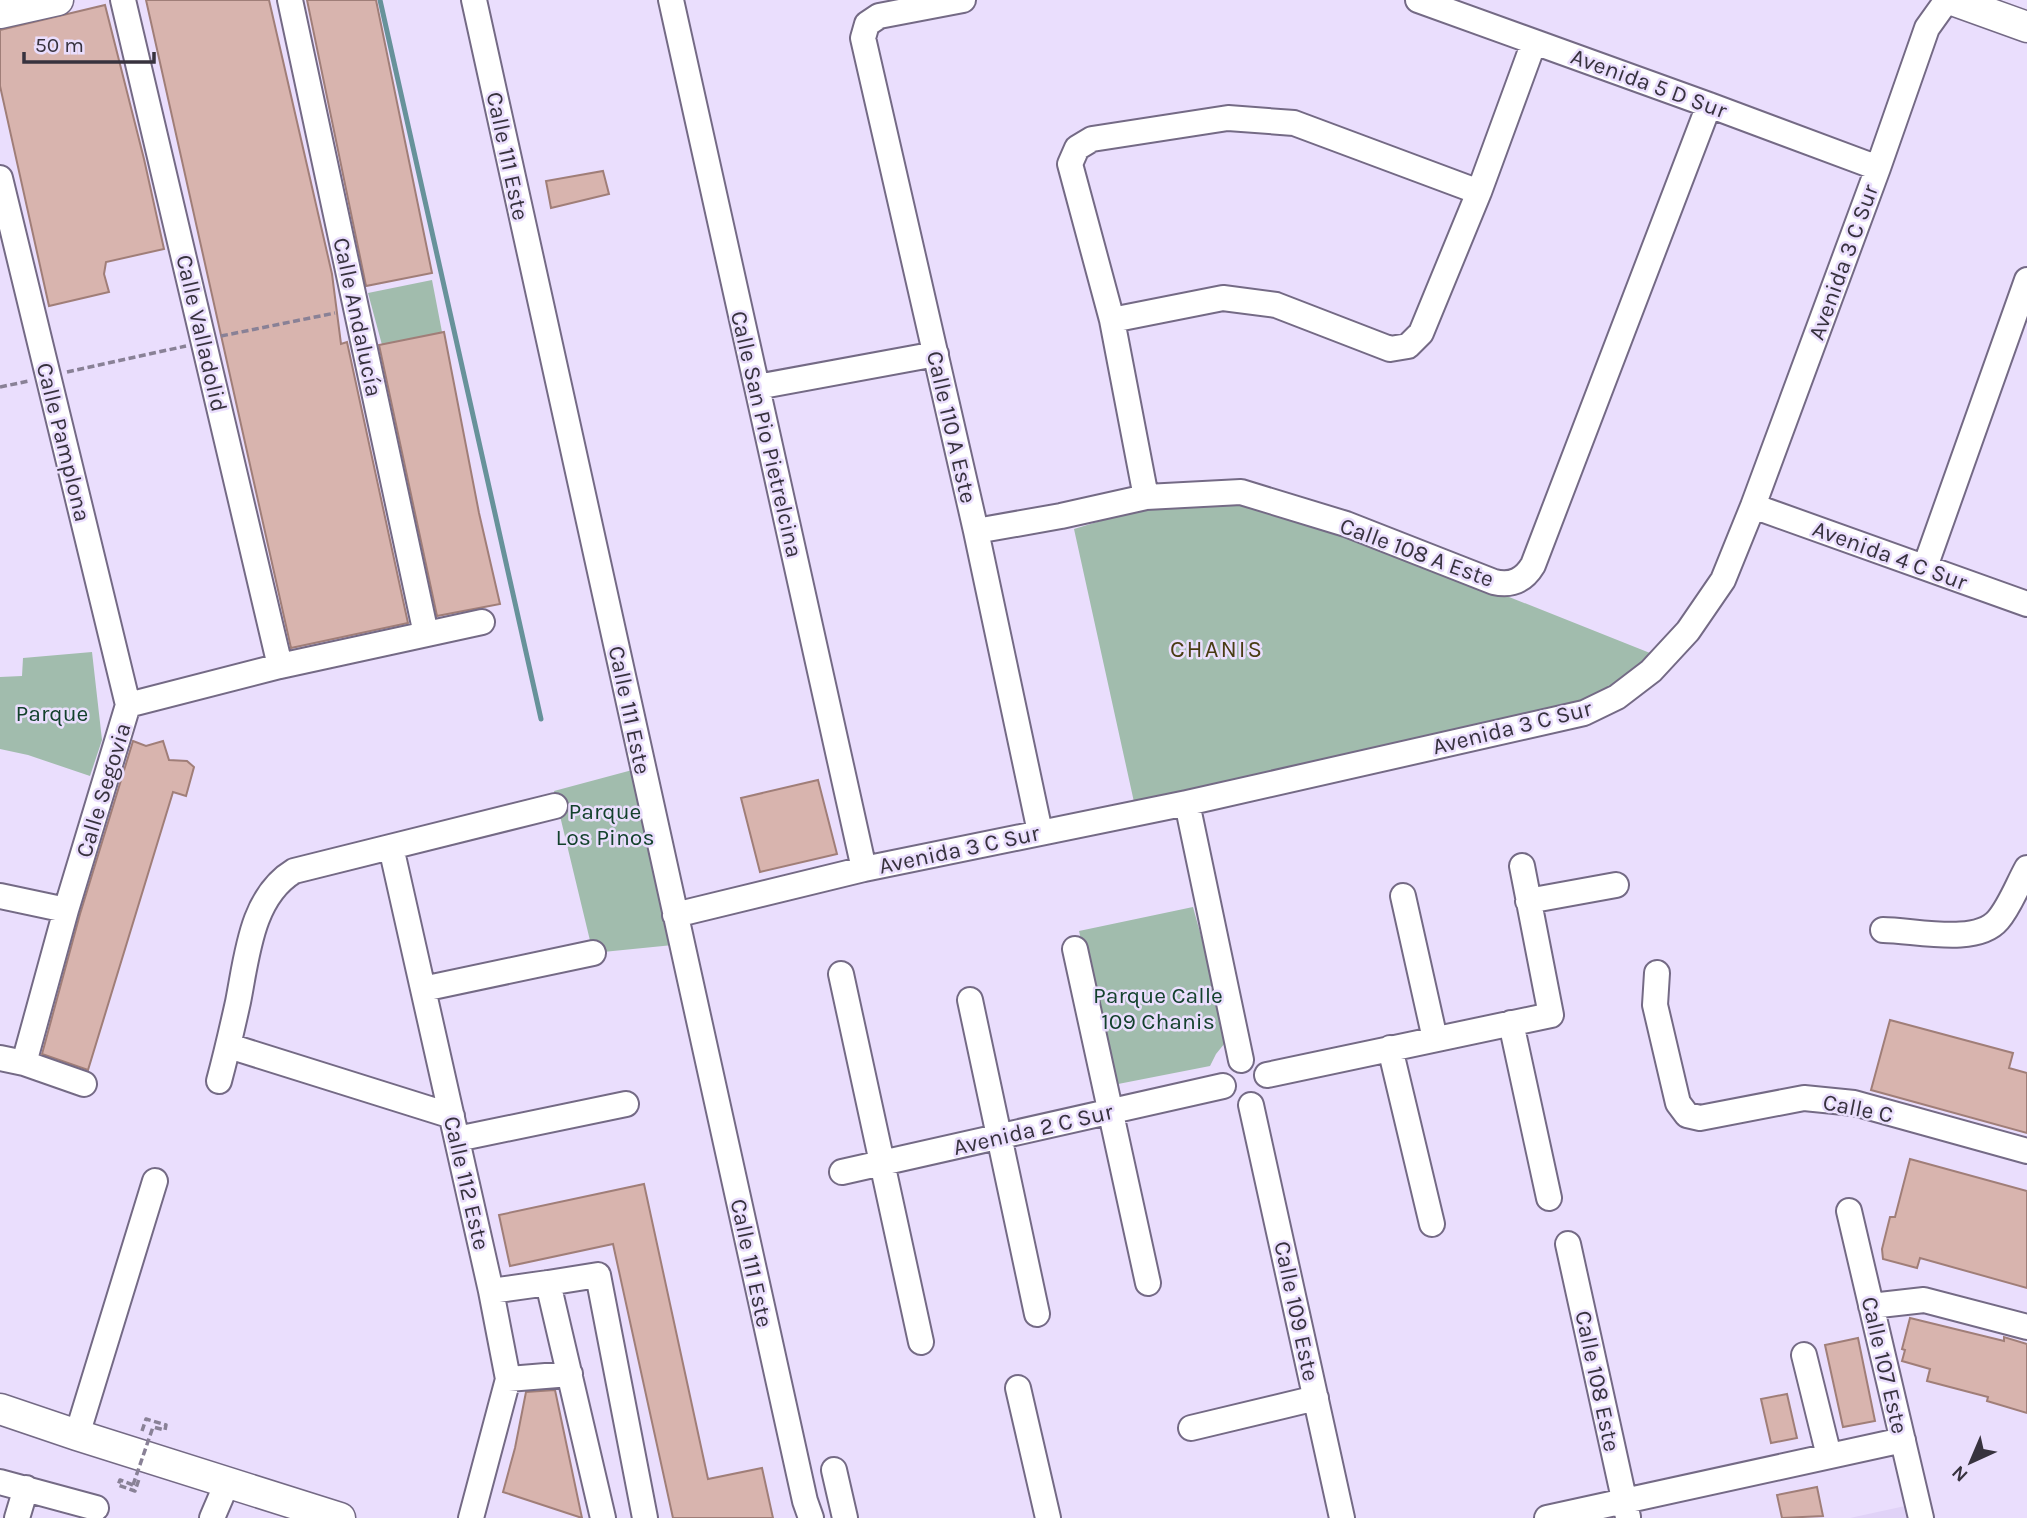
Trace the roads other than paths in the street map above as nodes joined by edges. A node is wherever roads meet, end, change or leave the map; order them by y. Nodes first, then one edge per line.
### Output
1 (58, 0) edge
2 (123, 0) edge
3 (290, 0) edge
4 (474, 0) edge
5 (671, 0) edge
6 (964, 0) edge
7 (1418, 0) edge
8 (1928, 0) edge
9 (1950, 0) edge
10 (0, 13) edge
11 (2027, 27) edge
12 (1927, 28) junction
13 (1534, 42) junction
14 (1709, 105) junction
15 (1878, 168) junction
16 (0, 178) edge
17 (1479, 192) junction
18 (2027, 280) edge
19 (1112, 320) junction
20 (936, 354) junction
21 (757, 387) junction
22 (1146, 498) junction
23 (1753, 506) junction
24 (976, 531) junction
25 (1925, 567) junction
26 (2027, 604) edge
27 (482, 622) dead end
28 (426, 634) junction
29 (280, 666) junction
30 (128, 705) junction
31 (1186, 803) junction
32 (555, 806) dead end
33 (1040, 832) junction
34 (391, 847) junction
35 (1522, 866) dead end
36 (2027, 868) edge
37 (864, 869) junction
38 (1616, 885) dead end
39 (1403, 895) dead end
40 (0, 896) edge
41 (1528, 901) junction
42 (66, 910) junction
43 (675, 915) junction
44 (1883, 930) dead end
45 (1075, 949) dead end
46 (593, 953) dead end
47 (1657, 973) dead end
48 (841, 974) dead end
49 (423, 989) junction
50 (970, 1000) dead end
51 (1511, 1023) junction
52 (1435, 1039) junction
53 (229, 1046) junction
54 (1390, 1048) junction
55 (1241, 1060) junction
56 (12, 1061) edge
57 (1268, 1076) junction
58 (219, 1081) dead end
59 (84, 1084) dead end
60 (1223, 1086) junction
61 (626, 1104) dead end
62 (1251, 1105) junction
63 (1110, 1111) junction
64 (454, 1128) junction
65 (999, 1137) junction
66 (2027, 1151) edge
67 (882, 1163) junction
68 (842, 1172) dead end
69 (155, 1181) dead end
70 (1549, 1198) dead end
71 (1849, 1211) dead end
72 (1432, 1224) dead end
73 (1568, 1244) dead end
74 (548, 1283) junction
75 (1147, 1283) dead end
76 (491, 1291) junction
77 (1871, 1306) junction
78 (1037, 1314) dead end
79 (2027, 1327) edge
80 (921, 1342) dead end
81 (1804, 1354) dead end
82 (570, 1374) junction
83 (508, 1379) junction
84 (1018, 1388) dead end
85 (1316, 1398) junction
86 (0, 1409) edge
87 (1191, 1428) dead end
88 (77, 1435) junction
89 (1903, 1440) junction
90 (1829, 1456) junction
91 (834, 1470) dead end
92 (0, 1482) edge
93 (227, 1483) junction
94 (26, 1488) junction
95 (96, 1508) dead end
96 (1626, 1510) edge
97 (807, 1512) edge
98 (478, 1516) edge
99 (17, 1518) edge
100 (212, 1518) edge
101 (340, 1518) edge
102 (603, 1518) edge
103 (645, 1518) edge
104 (845, 1518) edge
105 (1048, 1518) edge
106 (1342, 1518) edge
107 (1547, 1518) edge
108 (1921, 1518) edge

1 - 10 main road
2 - 29 street, Calle Valladolid
3 - 28 street, Calle Andalucía
4 - 43 street, Calle 111 Este
5 - 21 street, Calle San Pio Pietrelcina
6 - 20 street, Calle 110 A Este
7 - 13 street, Avenida 5 D Sur
8 - 12 street, Avenida 3 C Sur
9 - 11 main road
9 - 12 street, Avenida 3 C Sur
12 - 15 street, Avenida 3 C Sur
13 - 14 street, Avenida 5 D Sur
13 - 17 street
14 - 15 street, Avenida 5 D Sur
14 - 22 street, Calle 108 A Este
15 - 23 street, Avenida 3 C Sur
16 - 30 street, Calle Pamplona
17 - 19 street
17 - 19 street
18 - 25 street
19 - 22 street
20 - 21 street
20 - 24 street, Calle 110 A Este
21 - 37 street, Calle San Pio Pietrelcina
22 - 24 street, Calle 108 A Este
23 - 25 street, Avenida 4 C Sur
23 - 31 street, Avenida 3 C Sur
24 - 33 street, Calle 110 A Este
25 - 26 street, Avenida 4 C Sur
27 - 28 street, Calle Segovia
28 - 29 street, Calle Segovia
29 - 30 street, Calle Segovia
30 - 42 street, Calle Segovia
31 - 33 street, Avenida 3 C Sur
31 - 55 street
32 - 34 street
33 - 37 street, Avenida 3 C Sur
34 - 49 street, Calle 112 Este
34 - 53 street
35 - 41 street
36 - 44 street
37 - 43 street, Avenida 3 C Sur
38 - 41 street
39 - 52 street
40 - 42 street
41 - 51 street
42 - 56 street, Calle Segovia
43 - 97 street, Calle 111 Este
45 - 63 street
46 - 49 street
47 - 66 street, Calle C
48 - 67 street
49 - 64 street, Calle 112 Este
50 - 65 street
51 - 52 street
51 - 70 street
52 - 54 street
53 - 58 street
53 - 64 street
54 - 57 street
54 - 72 street
55 - 57 street
55 - 60 street
56 - 59 street
57 - 62 street
60 - 62 street
60 - 63 street, Avenida 2 C Sur
61 - 64 street
62 - 85 street, Calle 109 Este
63 - 65 street, Avenida 2 C Sur
63 - 75 street
64 - 76 street, Calle 112 Este
65 - 67 street, Avenida 2 C Sur
65 - 78 street
67 - 68 street, Avenida 2 C Sur
67 - 80 street
69 - 88 street
71 - 77 street, Calle 107 Este
73 - 96 street, Calle 108 Este
74 - 76 street
74 - 82 street
74 - 103 street
76 - 83 street, Calle 112 Este
77 - 79 street
77 - 89 street, Calle 107 Este
81 - 90 street
82 - 83 street
82 - 102 street
83 - 98 street, Calle 112 Este
84 - 105 street
85 - 87 street
85 - 106 street, Calle 109 Este
86 - 88 main road
88 - 93 main road
89 - 90 street
89 - 108 street, Calle 107 Este
90 - 96 street
91 - 104 street
92 - 94 street
93 - 100 street
93 - 101 main road
94 - 95 street
94 - 99 street
96 - 107 street

